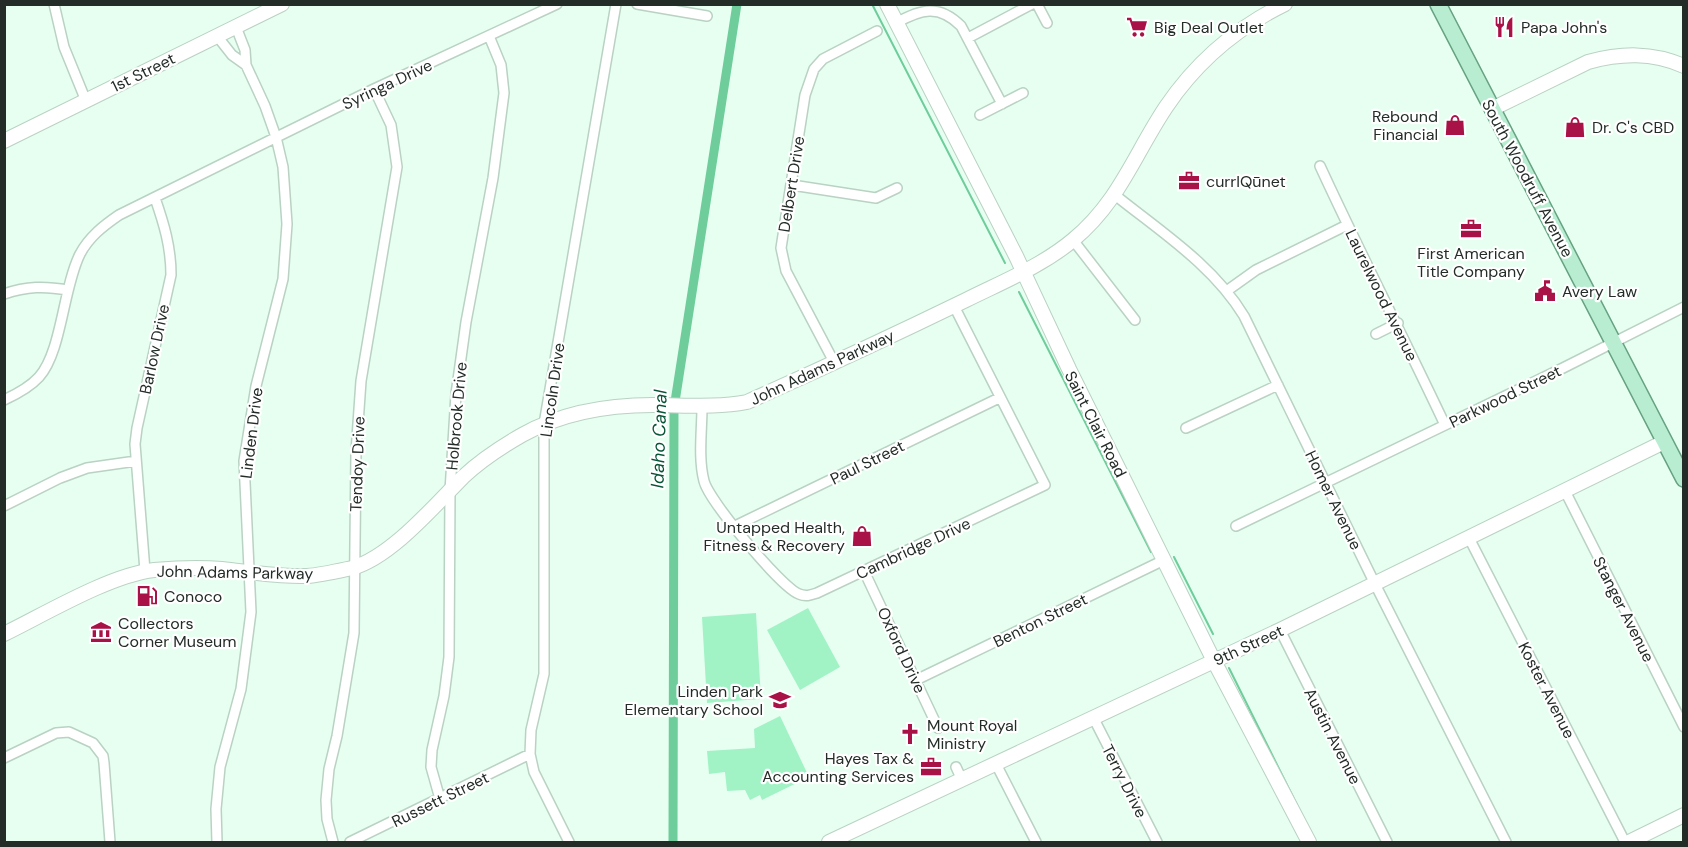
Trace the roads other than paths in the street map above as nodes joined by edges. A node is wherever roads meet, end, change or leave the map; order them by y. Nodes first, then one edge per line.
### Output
1 (54, 4) edge
2 (282, 4) edge
3 (557, 4) edge
4 (616, 4) edge
5 (637, 4) edge
6 (887, 4) edge
7 (1032, 4) edge
8 (1037, 4) edge
9 (1285, 4) edge
10 (1438, 4) edge
11 (707, 16) dead end
12 (896, 23) junction
13 (1047, 23) dead end
14 (236, 27) junction
15 (877, 31) dead end
16 (217, 36) junction
17 (489, 36) junction
18 (968, 38) junction
19 (246, 65) junction
20 (1683, 66) edge
21 (374, 89) junction
22 (1023, 93) dead end
23 (86, 101) junction
24 (1002, 104) junction
25 (1492, 109) junction
26 (980, 115) dead end
27 (276, 137) junction
28 (4, 141) edge
29 (1320, 166) dead end
30 (792, 185) junction
31 (897, 188) dead end
32 (1115, 195) junction
33 (155, 198) junction
34 (1347, 225) junction
35 (1074, 240) junction
36 (1022, 272) junction
37 (68, 290) junction
38 (1228, 290) junction
39 (4, 294) edge
40 (954, 306) junction
41 (1683, 307) edge
42 (1136, 320) dead end
43 (1398, 323) junction
44 (1376, 334) dead end
45 (1614, 342) junction
46 (834, 362) junction
47 (1278, 385) junction
48 (999, 398) junction
49 (4, 400) edge
50 (702, 407) junction
51 (544, 424) junction
52 (1445, 425) junction
53 (1186, 428) dead end
54 (1664, 442) junction
55 (136, 460) junction
56 (1683, 479) edge
57 (1326, 483) junction
58 (450, 491) junction
59 (1565, 491) junction
60 (4, 506) edge
61 (735, 526) junction
62 (1236, 526) dead end
63 (1469, 538) junction
64 (1164, 560) junction
65 (354, 567) junction
66 (145, 571) junction
67 (864, 571) junction
68 (250, 573) junction
69 (1375, 584) junction
70 (1280, 630) junction
71 (4, 634) edge
72 (1214, 661) junction
73 (916, 680) junction
74 (1094, 719) junction
75 (1683, 727) edge
76 (938, 728) dead end
77 (530, 754) junction
78 (4, 758) edge
79 (996, 764) junction
80 (440, 799) junction
81 (1683, 815) edge
82 (110, 843) edge
83 (217, 843) edge
84 (333, 843) edge
85 (350, 843) edge
86 (569, 843) edge
87 (829, 843) edge
88 (1036, 843) edge
89 (1157, 843) edge
90 (1309, 843) edge
91 (1386, 843) edge
92 (1506, 843) edge
93 (1627, 843) edge

1 - 23 street
2 - 14 street, 1st Street
3 - 17 street, Syringa Drive
4 - 51 street, Lincoln Drive
5 - 11 street
6 - 12 street, Saint Clair Road
7 - 18 street
8 - 13 street
9 - 32 street, John Adams Parkway
10 - 25 main road, South Woodruff Avenue
12 - 18 street
12 - 36 street, Saint Clair Road
14 - 16 street, 1st Street
14 - 19 street, Linden Drive
15 - 30 street, Delbert Drive
16 - 19 street, Linden Drive
16 - 23 street, 1st Street
17 - 21 street, Syringa Drive
17 - 58 street, Holbrook Drive
18 - 24 street
19 - 27 street, Linden Drive
20 - 25 street
21 - 27 street, Syringa Drive
21 - 65 street, Tendoy Drive
22 - 24 street
23 - 28 street, 1st Street
24 - 26 street
25 - 45 main road, South Woodruff Avenue
27 - 33 street, Syringa Drive
27 - 68 street, Linden Drive
29 - 34 street, Laurelwood Avenue
30 - 31 street
30 - 46 street, Delbert Drive
32 - 35 street, John Adams Parkway
32 - 38 street, Homer Avenue
33 - 37 street
33 - 55 street, Barlow Drive
34 - 38 street
34 - 43 street, Laurelwood Avenue
35 - 36 street, John Adams Parkway
35 - 42 street
36 - 40 street, John Adams Parkway
36 - 64 street, Saint Clair Road
37 - 39 street
37 - 49 street
38 - 47 street, Homer Avenue
40 - 46 street, John Adams Parkway
40 - 48 street, Cambridge Drive
41 - 45 street, Parkwood Street
43 - 44 street
43 - 52 street, Laurelwood Avenue
45 - 52 street, Parkwood Street
45 - 54 main road, South Woodruff Avenue
46 - 50 street, John Adams Parkway
47 - 53 street
47 - 57 street, Homer Avenue
48 - 61 street, Paul Street
48 - 67 street, Cambridge Drive
50 - 51 street, John Adams Parkway
50 - 61 street, Cambridge Drive
51 - 58 street, John Adams Parkway
51 - 77 street, Lincoln Drive
52 - 57 street, Parkwood Street
54 - 56 main road, South Woodruff Avenue
54 - 59 street, 9th Street
55 - 60 street
55 - 66 street, Barlow Drive
57 - 62 street, Parkwood Street
57 - 69 street, Homer Avenue
58 - 65 street, John Adams Parkway
58 - 80 street, Holbrook Drive
59 - 63 street, 9th Street
59 - 75 street, Stanger Avenue
61 - 67 street, Cambridge Drive
63 - 69 street, 9th Street
63 - 93 street, Koster Avenue
64 - 72 street, Saint Clair Road
64 - 73 street, Benton Street
65 - 68 street, John Adams Parkway
65 - 84 street, Tendoy Drive
66 - 68 street, John Adams Parkway
66 - 71 street, John Adams Parkway
67 - 73 street, Oxford Drive
68 - 83 street, Linden Drive
69 - 70 street, 9th Street
69 - 92 street, Homer Avenue
70 - 72 street, 9th Street
70 - 91 street, Austin Avenue
72 - 74 street, 9th Street
72 - 90 street, Saint Clair Road
73 - 76 street, Oxford Drive
74 - 79 street, 9th Street
74 - 89 street, Terry Drive
77 - 80 street, Russett Street
77 - 86 street, Lincoln Drive
78 - 82 street
79 - 87 street, 9th Street
79 - 88 street
80 - 85 street, Russett Street
81 - 93 street

